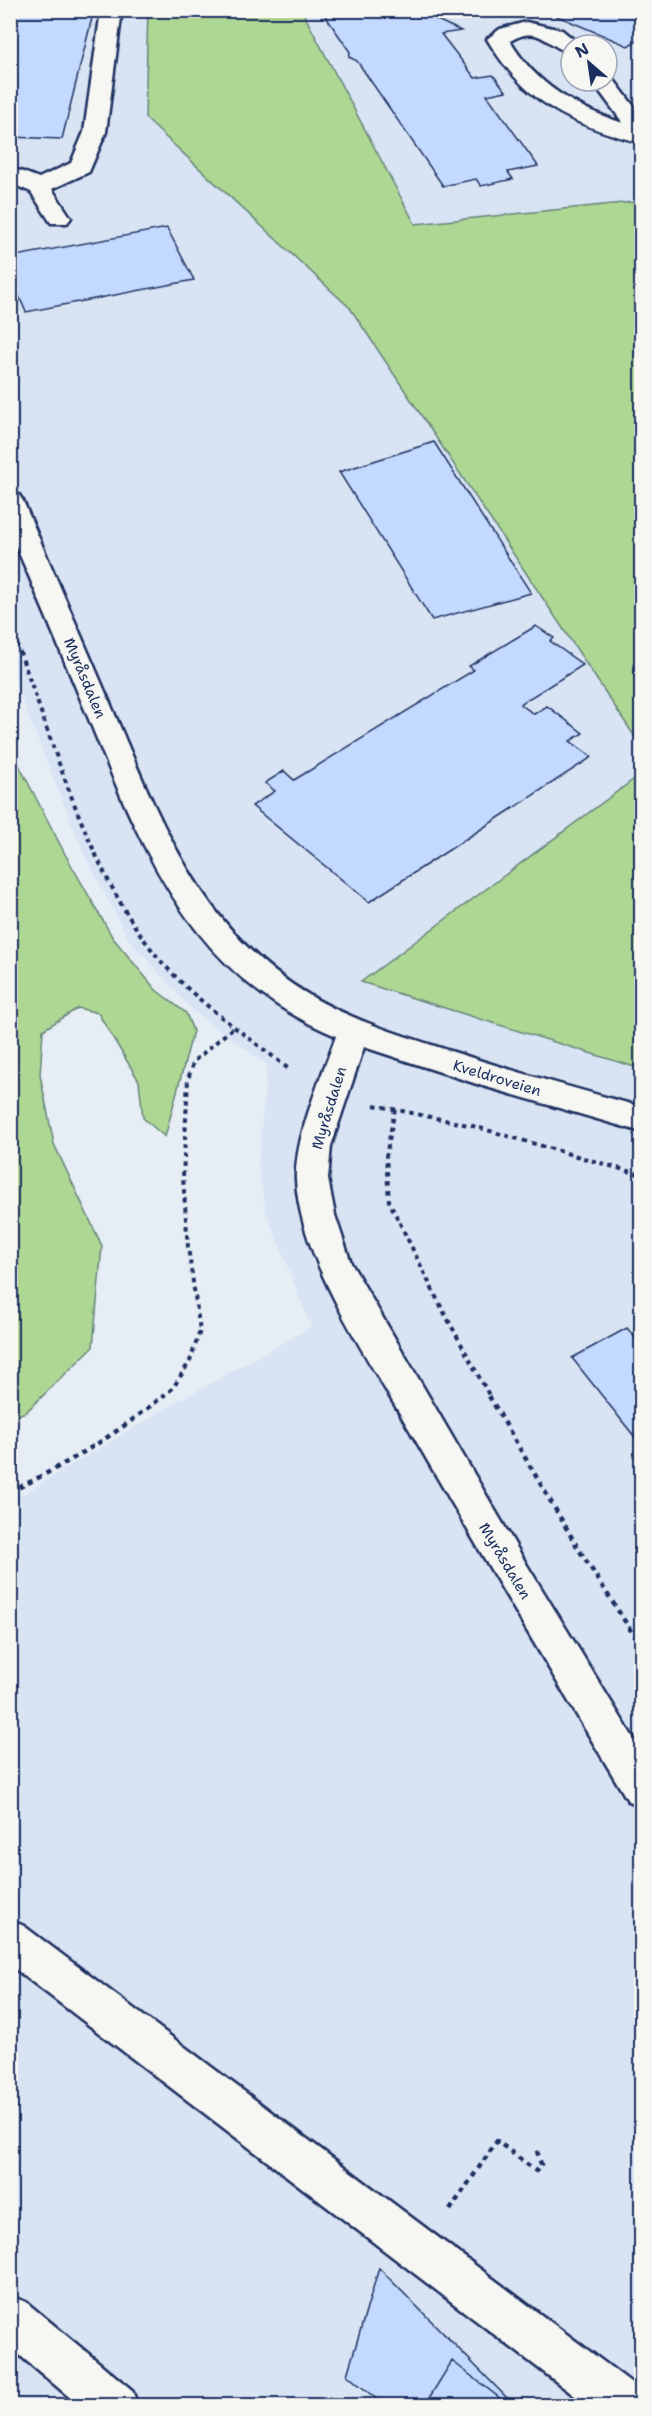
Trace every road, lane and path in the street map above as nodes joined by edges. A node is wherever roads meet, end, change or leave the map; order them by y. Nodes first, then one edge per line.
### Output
1 (112, 10) edge
2 (559, 36) edge
3 (612, 93) edge
4 (642, 135) edge
5 (10, 174) edge
6 (39, 188) junction
7 (58, 218) dead end
8 (10, 501) edge
9 (235, 1026) dead end
10 (353, 1032) junction
11 (395, 1110) dead end
12 (642, 1120) edge
13 (10, 1492) edge
14 (642, 1647) edge
15 (642, 1788) edge
16 (10, 1940) edge
17 (536, 2148) dead end
18 (448, 2213) dead end
19 (10, 2318) edge
20 (116, 2406) edge
21 (625, 2406) edge

1 - 6 street
2 - 4 street
3 - 4 street
5 - 6 street
6 - 7 street
8 - 10 street, Myråsdalen
9 - 13 path
10 - 12 street, Kveldroveien
10 - 15 street, Myråsdalen
11 - 14 path
16 - 21 street
17 - 18 path
19 - 20 street

